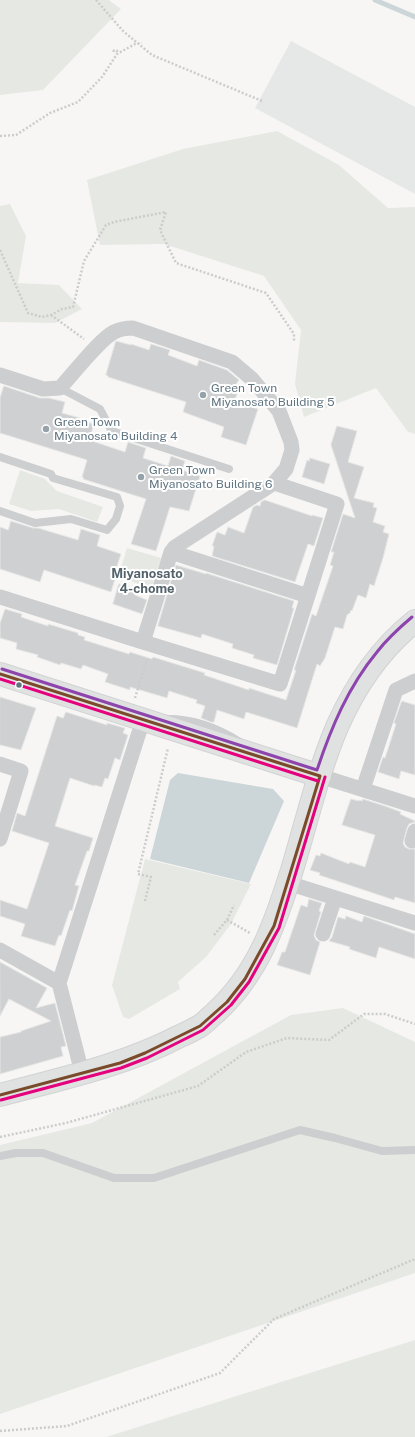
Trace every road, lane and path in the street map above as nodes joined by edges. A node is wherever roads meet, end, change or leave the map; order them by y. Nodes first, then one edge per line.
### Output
1 (96, 0) edge
2 (140, 43) junction
3 (113, 50) dead end
4 (119, 53) junction
5 (262, 101) dead end
6 (0, 136) edge
7 (0, 250) edge
8 (51, 315) junction
9 (294, 342) dead end
10 (96, 348) junction
11 (0, 375) edge
12 (60, 388) junction
13 (0, 457) edge
14 (229, 469) dead end
15 (274, 483) junction
16 (0, 511) edge
17 (171, 552) junction
18 (308, 596) junction
19 (0, 597) edge
20 (415, 621) edge
21 (147, 643) junction
22 (0, 674) edge
23 (415, 681) edge
24 (0, 685) edge
25 (65, 695) junction
26 (139, 711) junction
27 (166, 759) dead end
28 (0, 764) edge
29 (320, 776) junction
30 (363, 789) junction
31 (415, 806) edge
32 (0, 839) edge
33 (288, 883) junction
34 (335, 898) junction
35 (145, 901) dead end
36 (234, 905) dead end
37 (227, 920) junction
38 (415, 923) edge
39 (324, 934) dead end
40 (214, 935) dead end
41 (256, 936) dead end
42 (0, 950) edge
43 (59, 983) junction
44 (415, 1024) edge
45 (82, 1073) junction
46 (0, 1095) edge
47 (0, 1137) edge
48 (415, 1150) edge
49 (0, 1156) edge
50 (415, 1259) edge
51 (0, 1431) edge

1 - 2 path
2 - 4 path
2 - 5 path
3 - 4 path
4 - 6 path
7 - 8 path
8 - 9 path
8 - 10 path
10 - 12 street
10 - 15 street
11 - 12 street
12 - 14 lane
13 - 16 lane
15 - 17 street
15 - 18 street
17 - 18 street
17 - 21 street
18 - 21 street
19 - 21 street
20 - 29 street
21 - 26 path
22 - 25 street
23 - 30 street
24 - 25 lane
25 - 26 street
26 - 29 street
26 - 43 street
27 - 35 path
28 - 32 street
29 - 30 street
29 - 33 street
30 - 31 street
33 - 34 street
33 - 45 street
34 - 38 street
34 - 39 street
36 - 37 path
37 - 40 path
37 - 41 path
42 - 43 street
43 - 45 street
44 - 47 path
45 - 46 street
48 - 49 lane
50 - 51 path

